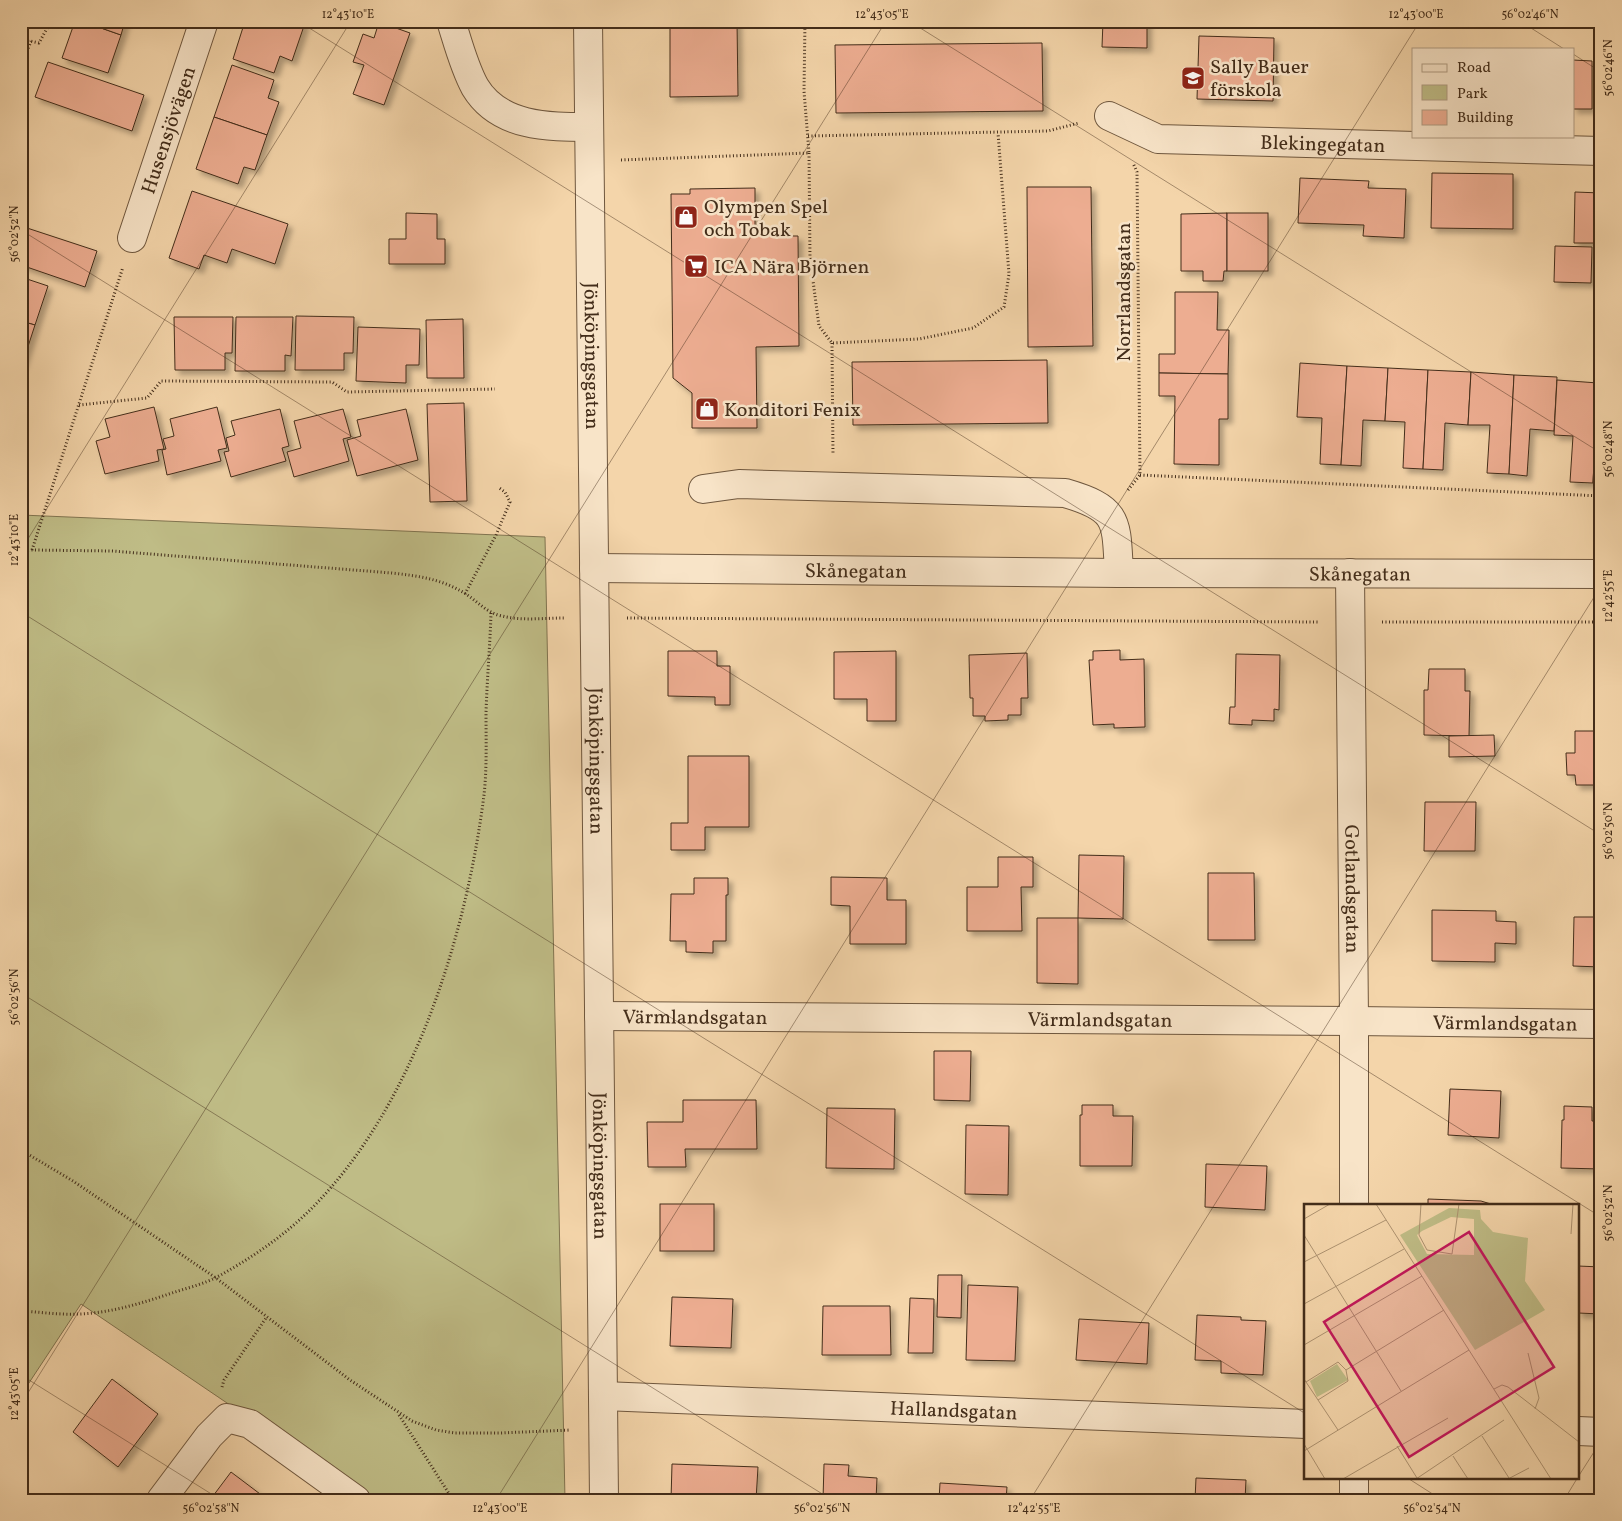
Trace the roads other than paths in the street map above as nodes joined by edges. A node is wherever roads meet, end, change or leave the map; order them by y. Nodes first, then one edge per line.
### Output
1 (204, 21) edge
2 (451, 21) edge
3 (588, 21) edge
4 (1109, 116) road end
5 (590, 127) junction
6 (1601, 151) edge
7 (132, 238) road end
8 (703, 489) dead end
9 (594, 568) junction
10 (1119, 573) junction
11 (1350, 573) junction
12 (1601, 574) edge
13 (599, 1016) junction
14 (1354, 1020) junction
15 (1601, 1024) edge
16 (1354, 1204) edge
17 (603, 1396) junction
18 (1304, 1424) edge
19 (1580, 1431) edge
20 (1601, 1432) edge
21 (1354, 1478) edge
22 (160, 1500) edge
23 (356, 1500) edge
24 (604, 1500) edge
25 (1354, 1500) edge

1 - 7 street, Husensjövägen
2 - 5 street
3 - 5 street, Jönköpingsgatan
4 - 6 street, Blekingegatan
5 - 9 street, Jönköpingsgatan
8 - 10 street
9 - 10 street, Skånegatan
9 - 13 street, Jönköpingsgatan
10 - 11 street, Skånegatan
11 - 12 street, Skånegatan
11 - 14 street, Gotlandsgatan
13 - 14 street, Värmlandsgatan
13 - 17 street, Jönköpingsgatan
14 - 15 street, Värmlandsgatan
14 - 16 street, Gotlandsgatan
17 - 18 street, Hallandsgatan
17 - 24 street, Jönköpingsgatan
19 - 20 street
21 - 25 street
22 - 23 street

